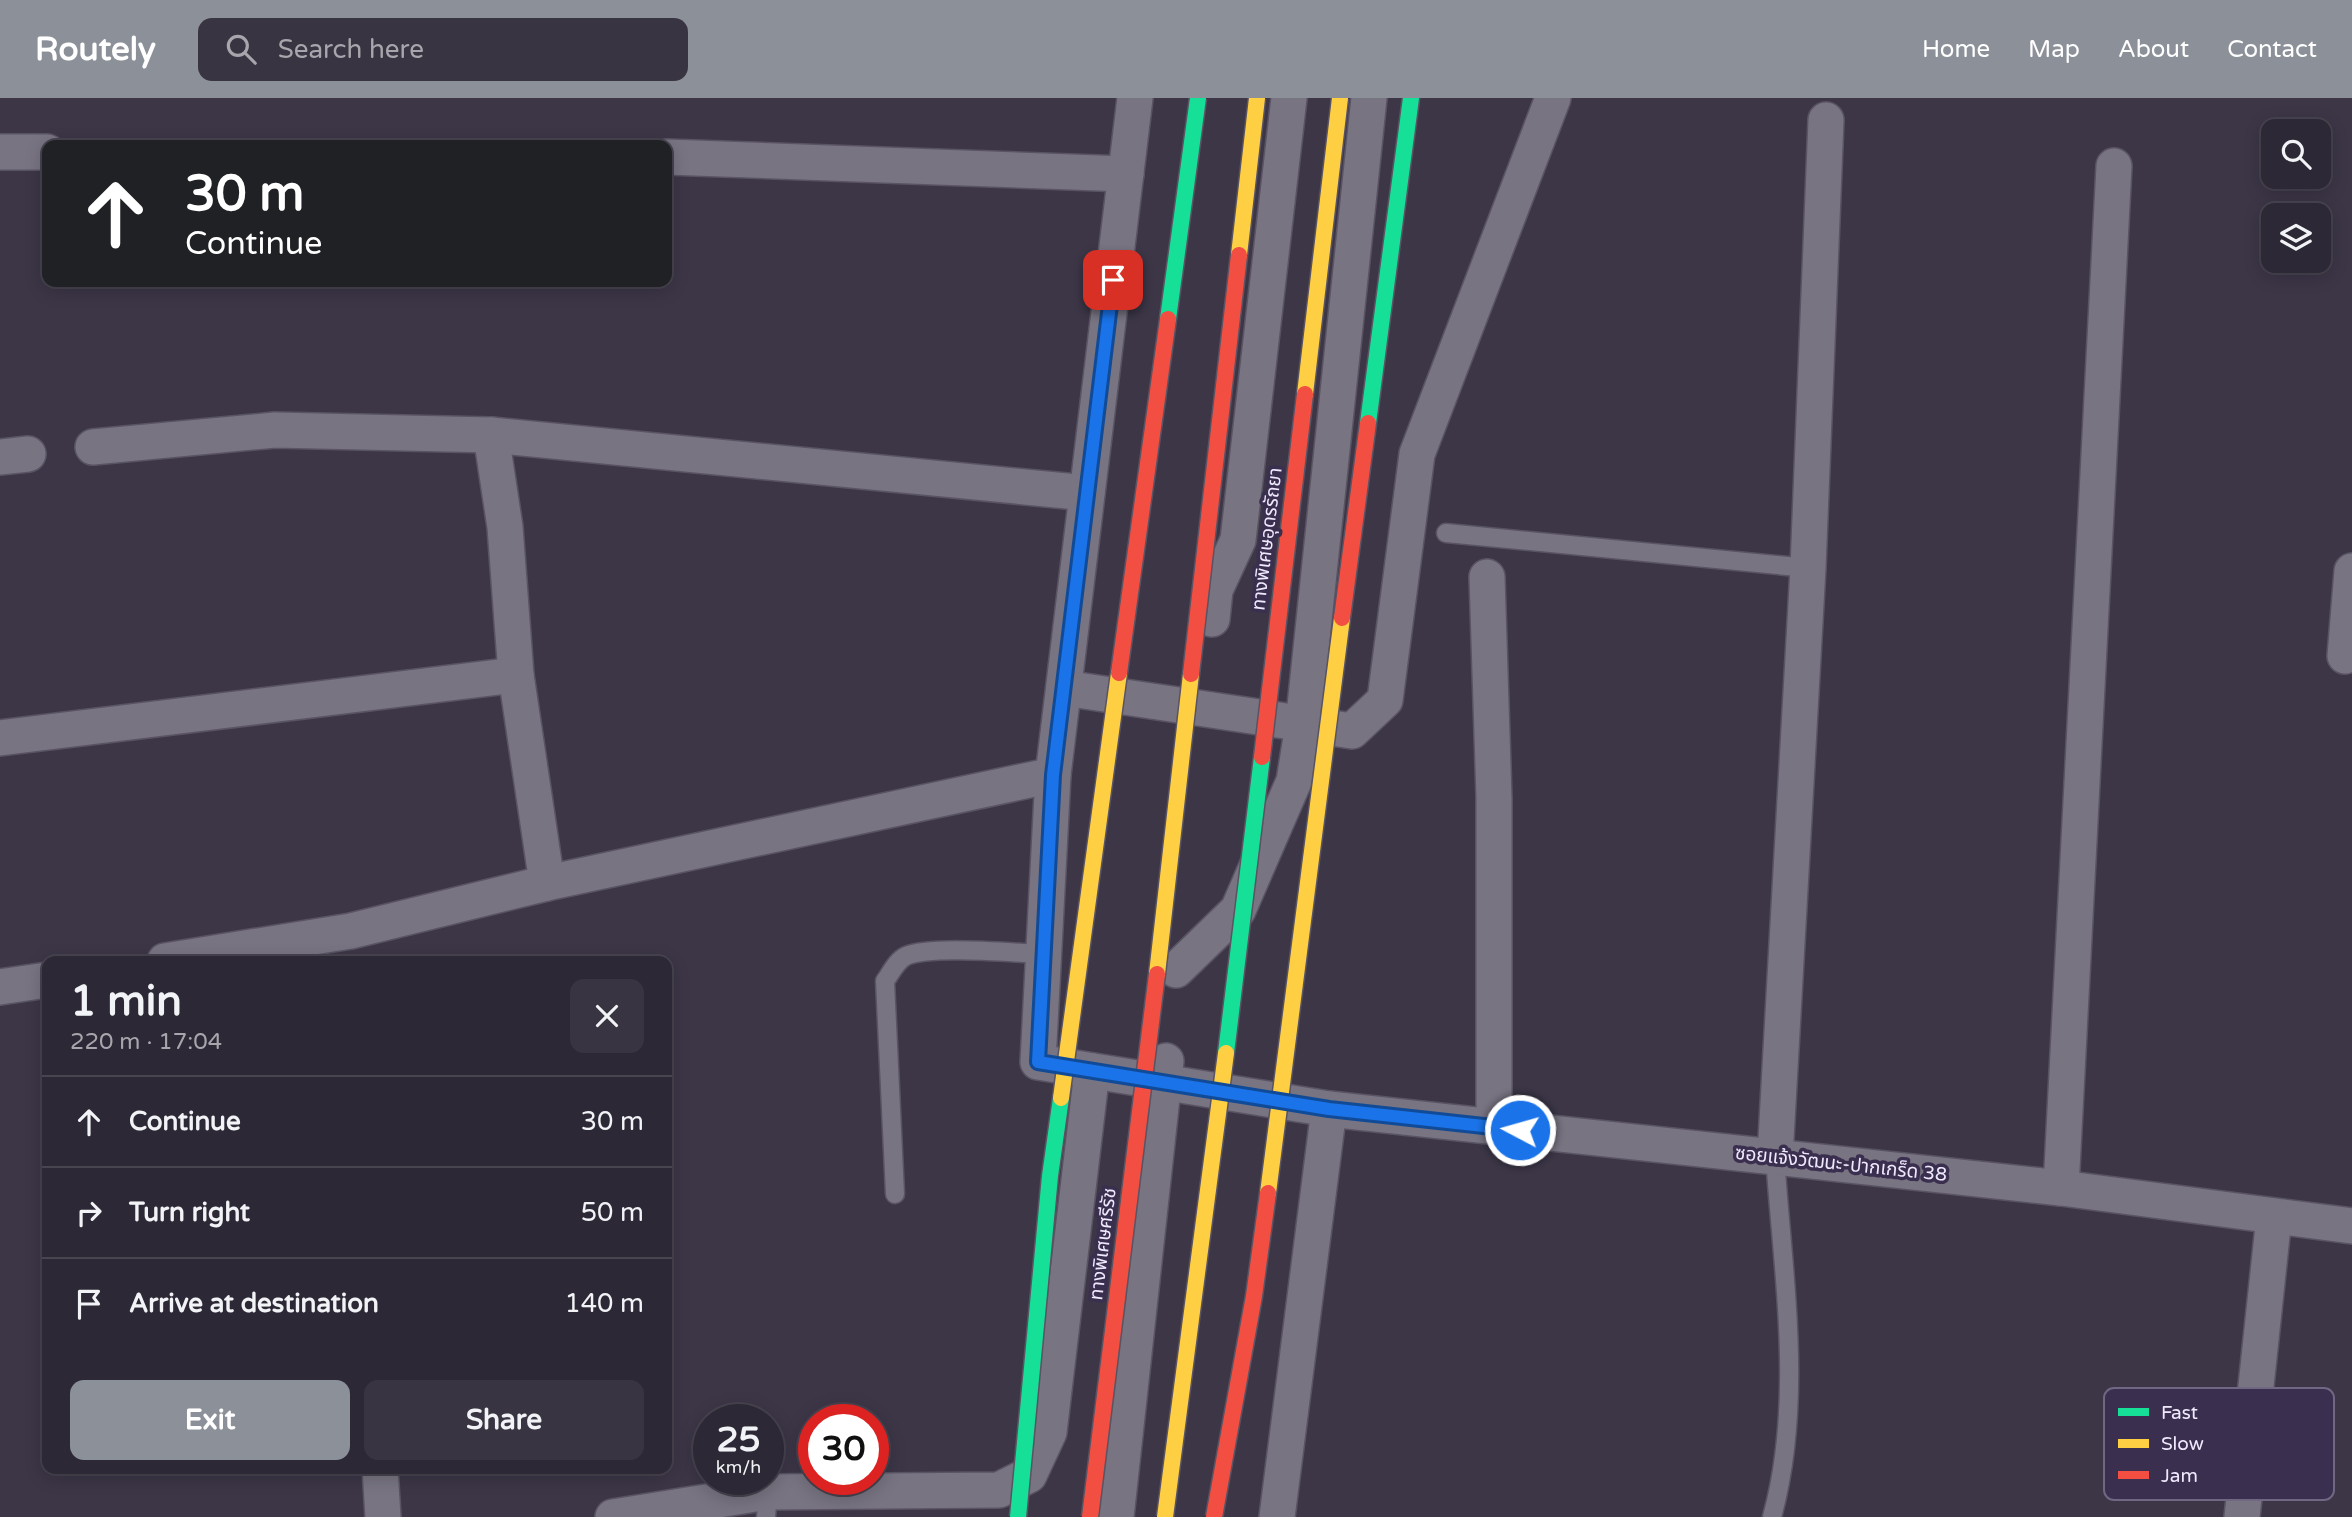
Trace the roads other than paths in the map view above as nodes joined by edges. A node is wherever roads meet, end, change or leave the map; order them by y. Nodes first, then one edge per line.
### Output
1 (1135, 98) edge
2 (1198, 98) edge
3 (1257, 98) edge
4 (1289, 98) edge
5 (1340, 98) edge
6 (1369, 98) edge
7 (1411, 98) edge
8 (1553, 98) edge
9 (1826, 120) dead end
10 (0, 152) edge
11 (42, 152) edge
12 (672, 157) edge
13 (2115, 166) dead end
14 (1126, 174) junction
15 (491, 435) junction
16 (93, 447) dead end
17 (1087, 493) junction
18 (1446, 533) dead end
19 (1808, 568) junction
20 (2352, 571) edge
21 (1487, 577) dead end
22 (2345, 656) dead end
23 (516, 676) junction
24 (1064, 688) junction
25 (1204, 708) junction
26 (1303, 725) junction
27 (0, 738) edge
28 (1053, 775) junction
29 (547, 883) junction
30 (352, 946) edge
31 (1043, 954) junction
32 (227, 956) edge
33 (1166, 973) junction
34 (42, 981) edge
35 (0, 987) edge
36 (1092, 1071) junction
37 (1164, 1083) junction
38 (1329, 1109) junction
39 (1494, 1127) junction
40 (1774, 1157) junction
41 (2061, 1188) junction
42 (895, 1194) dead end
43 (2274, 1217) junction
44 (2352, 1226) edge
45 (2256, 1388) edge
46 (380, 1474) edge
47 (767, 1505) edge
48 (1004, 1508) edge
49 (383, 1517) edge
50 (613, 1517) edge
51 (1090, 1517) edge
52 (1116, 1517) edge
53 (1165, 1517) edge
54 (1214, 1517) edge
55 (1277, 1517) edge
56 (1772, 1517) edge

1 - 14 street
2 - 48 highway, bridge
3 - 33 highway, bridge
4 - 25 street
5 - 53 highway, ทางพิเศษอุดรรัถยา, bridge
6 - 26 street
7 - 54 highway, bridge
8 - 26 street
9 - 19 street
10 - 11 street
12 - 14 street
13 - 41 street
14 - 17 street
15 - 16 street
15 - 17 street
15 - 23 street
17 - 24 street
18 - 19 lane
19 - 40 street
20 - 22 street
21 - 39 street
23 - 27 street
23 - 29 street
24 - 25 street
24 - 28 street
25 - 26 street
25 - 33 street
26 - 33 street
28 - 29 street
28 - 31 street
29 - 30 street
30 - 32 street
31 - 36 street, ซอยแจ้งวัฒนะ-ปากเกร็ด 38
31 - 42 lane
33 - 37 street
33 - 51 highway, ทางพิเศษศรีรัช, bridge
34 - 35 street
36 - 37 street, ซอยแจ้งวัฒนะ-ปากเกร็ด 38
36 - 48 street
37 - 38 street, ซอยแจ้งวัฒนะ-ปากเกร็ด 38
37 - 52 street
38 - 39 street, ซอยแจ้งวัฒนะ-ปากเกร็ด 38
38 - 55 street
39 - 40 street, ซอยแจ้งวัฒนะ-ปากเกร็ด 38
40 - 41 street, ซอยแจ้งวัฒนะ-ปากเกร็ด 38
40 - 56 lane
41 - 43 street, ซอยแจ้งวัฒนะ-ปากเกร็ด 38
43 - 44 street, ซอยแจ้งวัฒนะ-ปากเกร็ด 38
43 - 45 street
46 - 49 street
47 - 48 street
47 - 50 street

